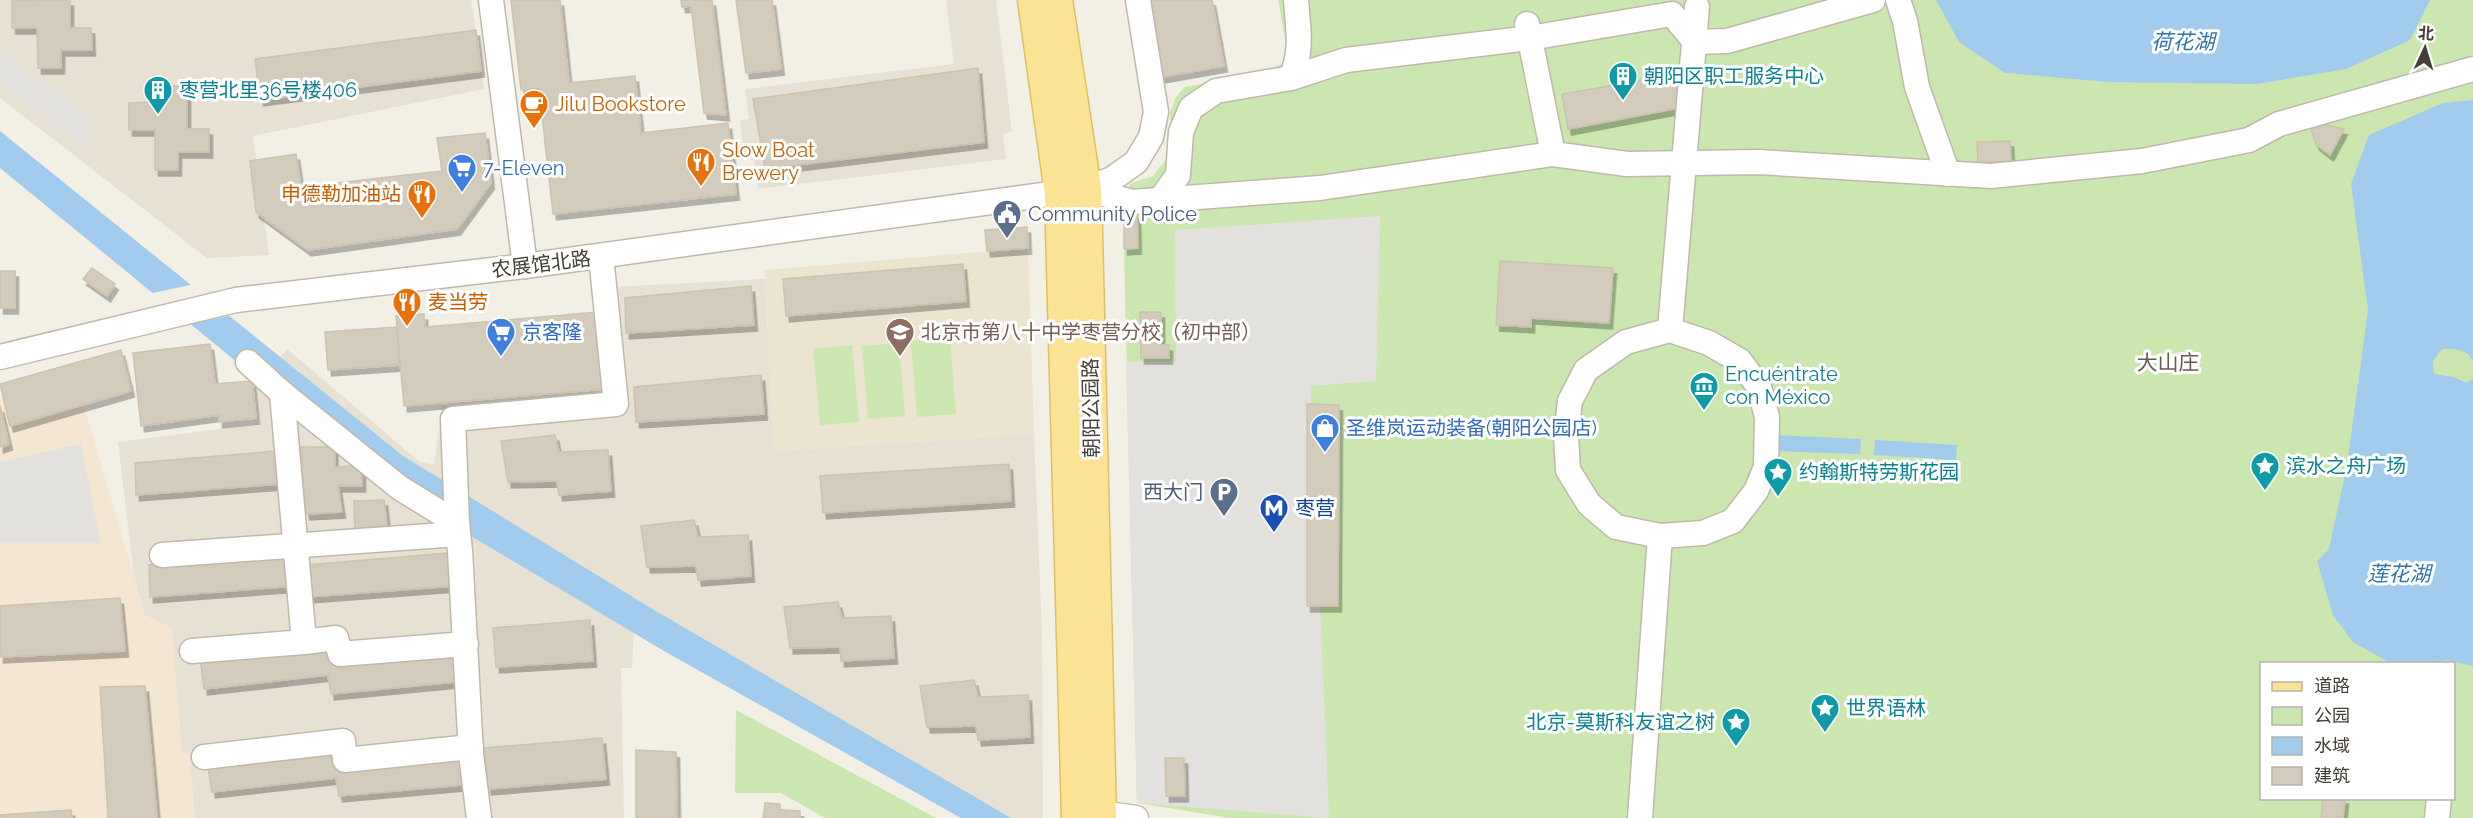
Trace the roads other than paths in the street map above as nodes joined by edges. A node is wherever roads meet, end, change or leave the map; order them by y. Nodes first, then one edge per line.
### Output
1 (491, 0) edge
2 (1033, 0) edge
3 (1057, 0) edge
4 (1138, 0) edge
5 (1296, 0) edge
6 (1873, 0) edge
7 (1898, 0) edge
8 (1697, 7) dead end
9 (1528, 31) junction
10 (1695, 42) junction
11 (2473, 69) edge
12 (1291, 78) junction
13 (1553, 154) junction
14 (1683, 163) junction
15 (1948, 174) junction
16 (1073, 191) junction
17 (1161, 199) junction
18 (601, 256) junction
19 (525, 266) junction
20 (1670, 330) junction
21 (0, 357) edge
22 (248, 362) dead end
23 (282, 393) junction
24 (458, 529) junction
25 (1660, 536) junction
26 (296, 546) junction
27 (162, 555) dead end
28 (304, 642) junction
29 (466, 644) junction
30 (192, 651) dead end
31 (471, 747) junction
32 (204, 757) dead end
33 (2439, 800) edge
34 (1089, 816) edge
35 (479, 818) edge
36 (1136, 818) edge
37 (1640, 818) edge
38 (2437, 818) edge

1 - 19 street
2 - 16 main road, 朝阳公园路
3 - 16 main road, 朝阳公园路
4 - 16 street
5 - 12 street
6 - 10 street
7 - 15 street
8 - 10 street
9 - 10 street
9 - 12 street
9 - 13 street
10 - 14 street
11 - 15 street
12 - 17 street
13 - 14 street
13 - 17 street
14 - 15 street
14 - 20 street
16 - 17 street
16 - 18 street, 农展馆北路
16 - 34 main road, 朝阳公园路
18 - 19 street, 农展馆北路
18 - 24 street
19 - 21 street, 农展馆北路
20 - 25 street
20 - 25 street
22 - 23 street
23 - 24 street
23 - 26 street
24 - 26 street
24 - 29 street
25 - 37 street
26 - 27 street
26 - 28 street
28 - 29 street
28 - 30 street
29 - 31 street
31 - 32 street
31 - 35 street
33 - 38 street
34 - 36 street

